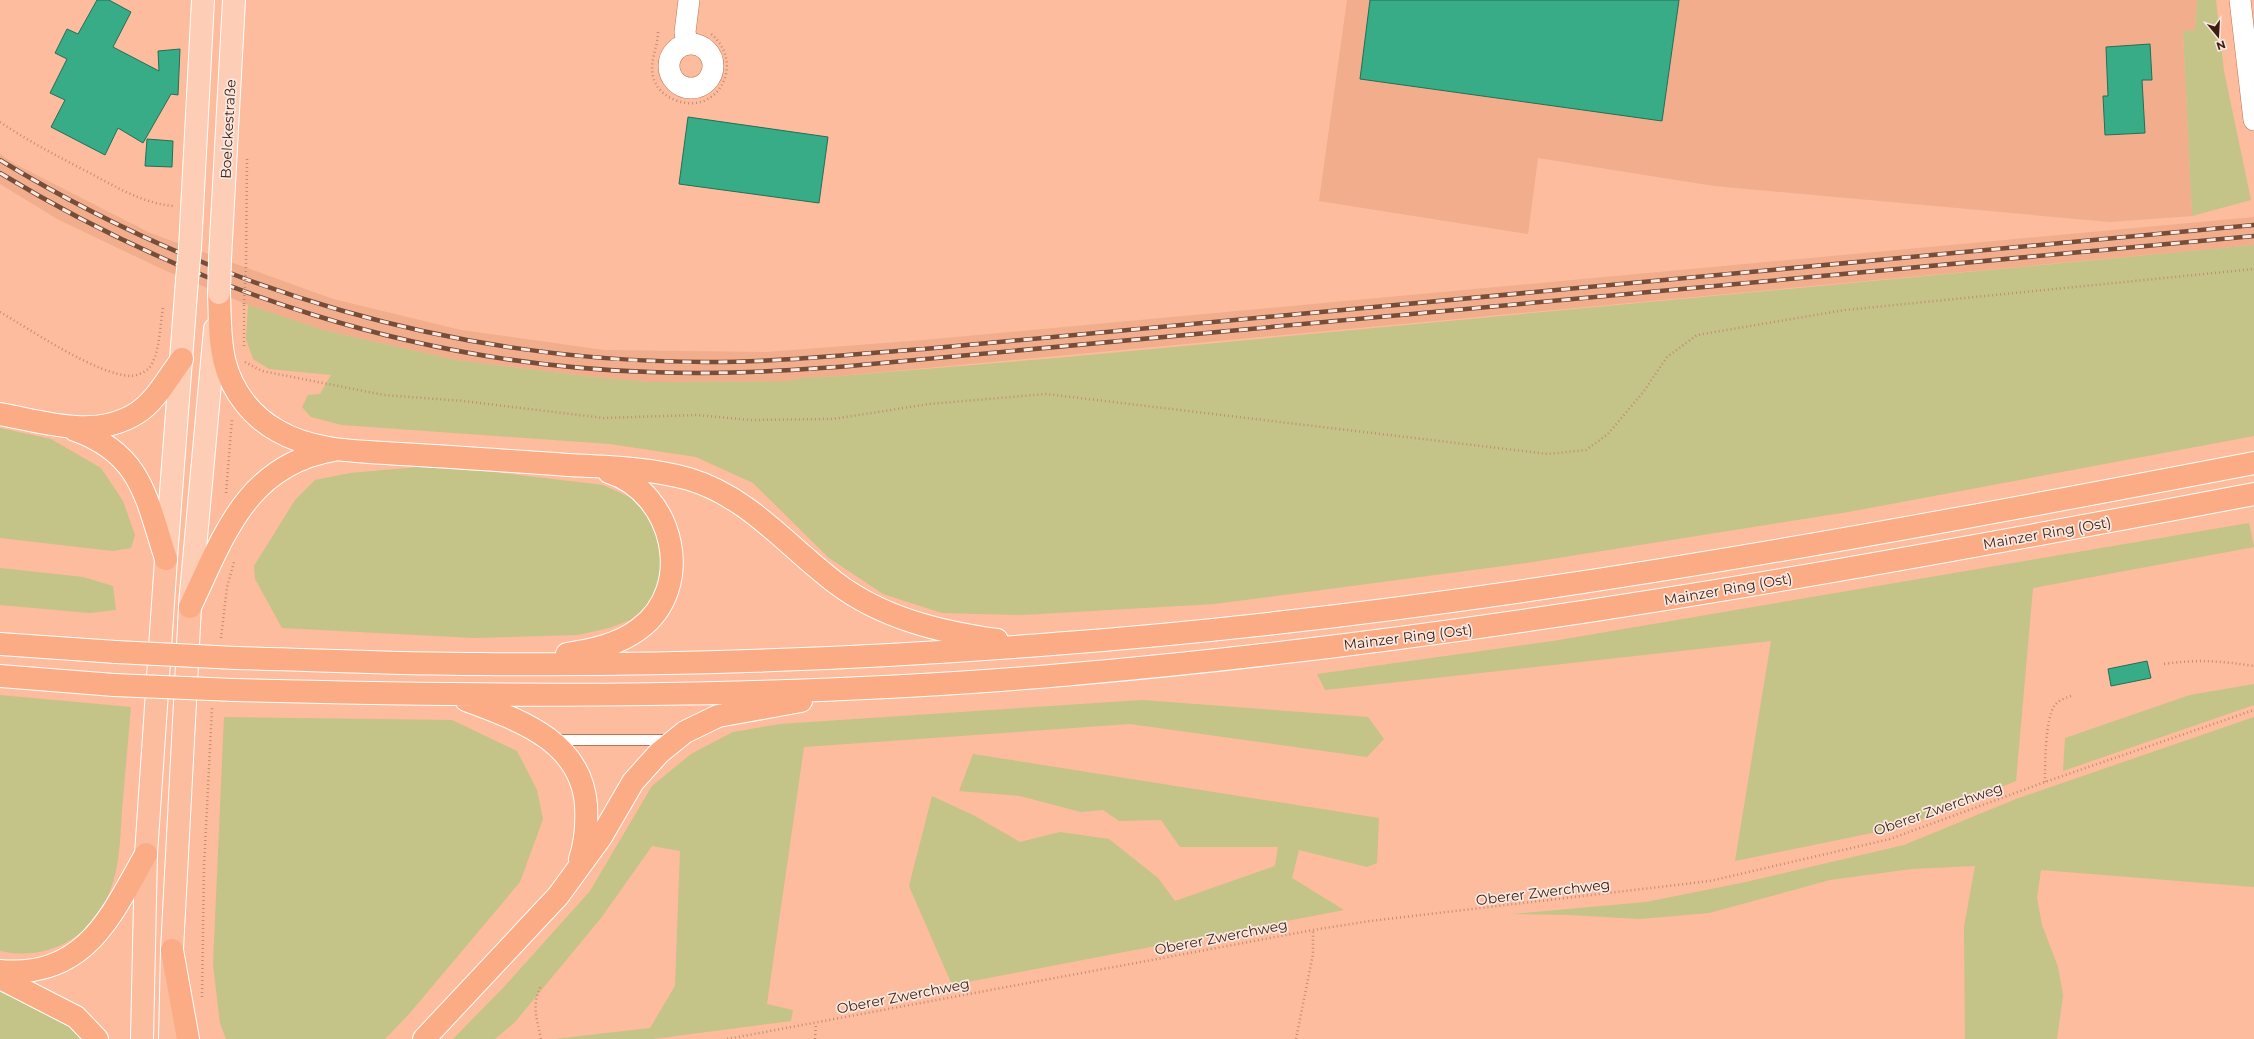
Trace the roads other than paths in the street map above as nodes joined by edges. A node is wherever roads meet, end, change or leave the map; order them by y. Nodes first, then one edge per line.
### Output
1 (203, 0) edge
2 (234, 0) edge
3 (689, 0) edge
4 (2240, 0) edge
5 (687, 43) dead end
6 (2254, 120) edge
7 (218, 293) junction
8 (182, 359) junction
9 (0, 414) edge
10 (68, 427) junction
11 (340, 450) junction
12 (2254, 463) edge
13 (591, 466) junction
14 (2254, 494) edge
15 (166, 559) junction
16 (190, 607) junction
17 (0, 644) edge
18 (1054, 644) junction
19 (480, 664) junction
20 (0, 676) edge
21 (887, 686) junction
22 (456, 696) junction
23 (551, 740) junction
24 (674, 740) junction
25 (146, 854) junction
26 (575, 872) junction
27 (172, 950) junction
28 (0, 971) edge
29 (0, 978) edge
30 (97, 1039) edge
31 (142, 1039) edge
32 (170, 1039) edge
33 (188, 1039) edge
34 (424, 1039) edge

1 - 8 main road, bridge
2 - 7 main road, Boelckestraße, bridge
3 - 5 street
4 - 6 street
7 - 11 highway
7 - 16 main road, Boelckestraße
8 - 10 highway
8 - 15 main road
9 - 10 highway
10 - 15 highway
11 - 13 highway
11 - 16 highway
12 - 18 highway, Mainzer Ring (Ost)
13 - 18 highway
13 - 19 highway
14 - 21 highway, Mainzer Ring (Ost)
15 - 25 highway
16 - 27 highway
17 - 19 highway, bridge
18 - 19 highway
20 - 22 highway, bridge
21 - 22 highway
21 - 24 highway
22 - 23 highway
23 - 24 lane
23 - 26 highway
24 - 26 highway
25 - 28 highway
25 - 31 highway
26 - 34 highway
27 - 32 highway
27 - 33 highway
29 - 30 highway

